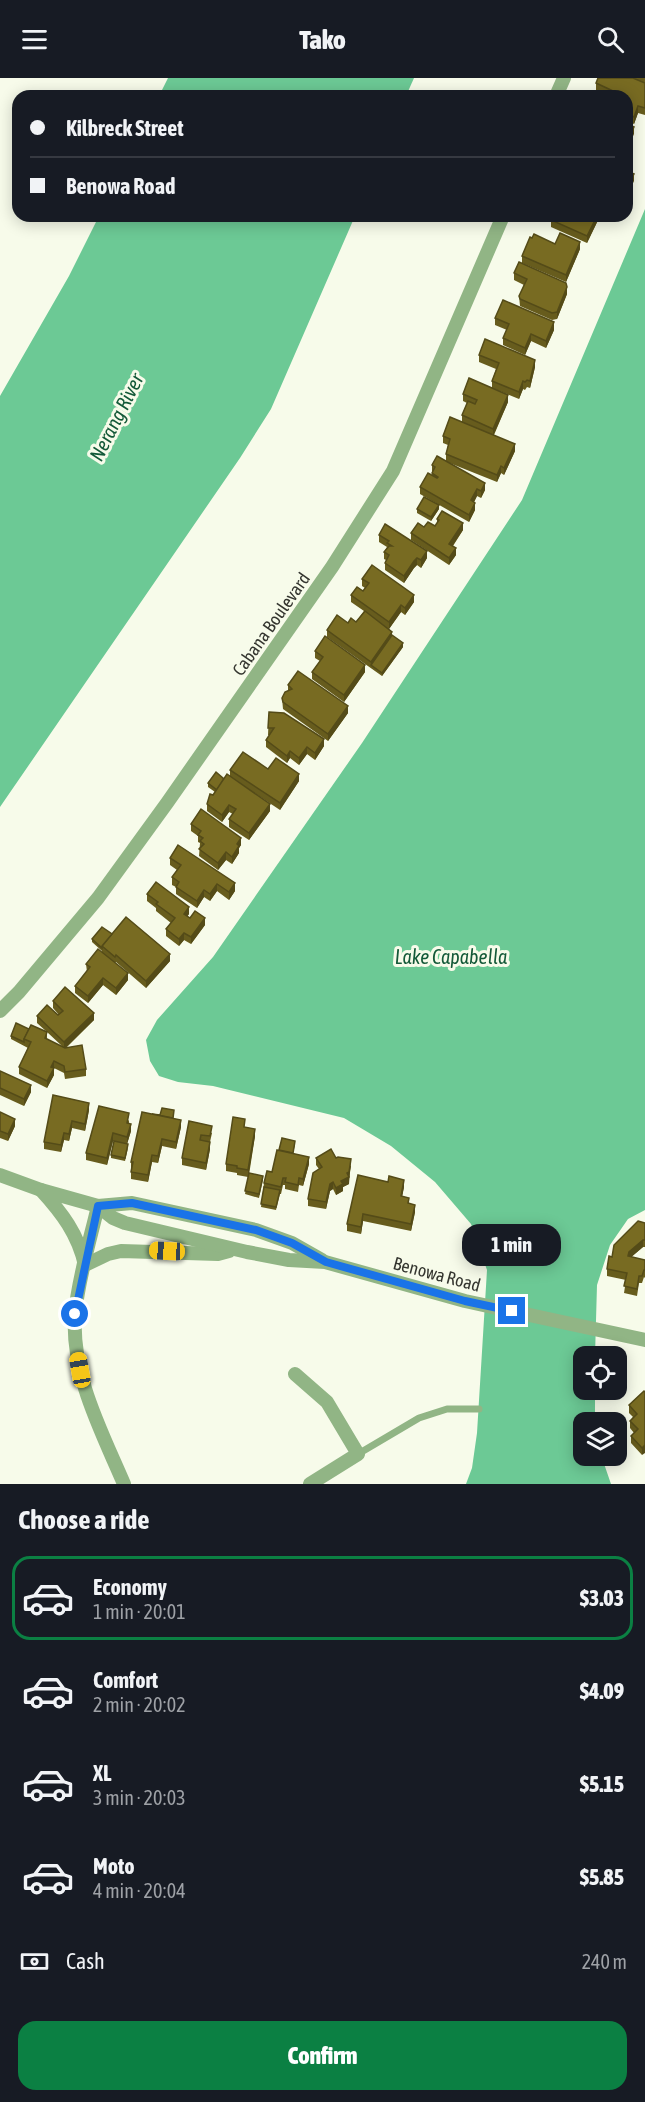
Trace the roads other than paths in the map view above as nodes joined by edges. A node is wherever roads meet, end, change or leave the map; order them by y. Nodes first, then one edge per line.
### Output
1 (500, 222) edge
2 (0, 1011) edge
3 (0, 1175) edge
4 (41, 1190) junction
5 (98, 1206) junction
6 (234, 1249) junction
7 (326, 1262) junction
8 (85, 1265) junction
9 (645, 1340) edge
10 (295, 1374) dead end
11 (479, 1409) dead end
12 (358, 1454) junction
13 (124, 1484) edge
14 (310, 1484) edge

1 - 2 street, Cabana Boulevard
3 - 4 street, Benowa Road
4 - 5 street, Benowa Road
4 - 8 street
5 - 6 street, Benowa Road
5 - 7 street, Benowa Road
5 - 8 street
6 - 7 street, Benowa Road
6 - 8 street
7 - 9 street, Benowa Road
8 - 13 street
10 - 12 street
11 - 12 lane
12 - 14 street

